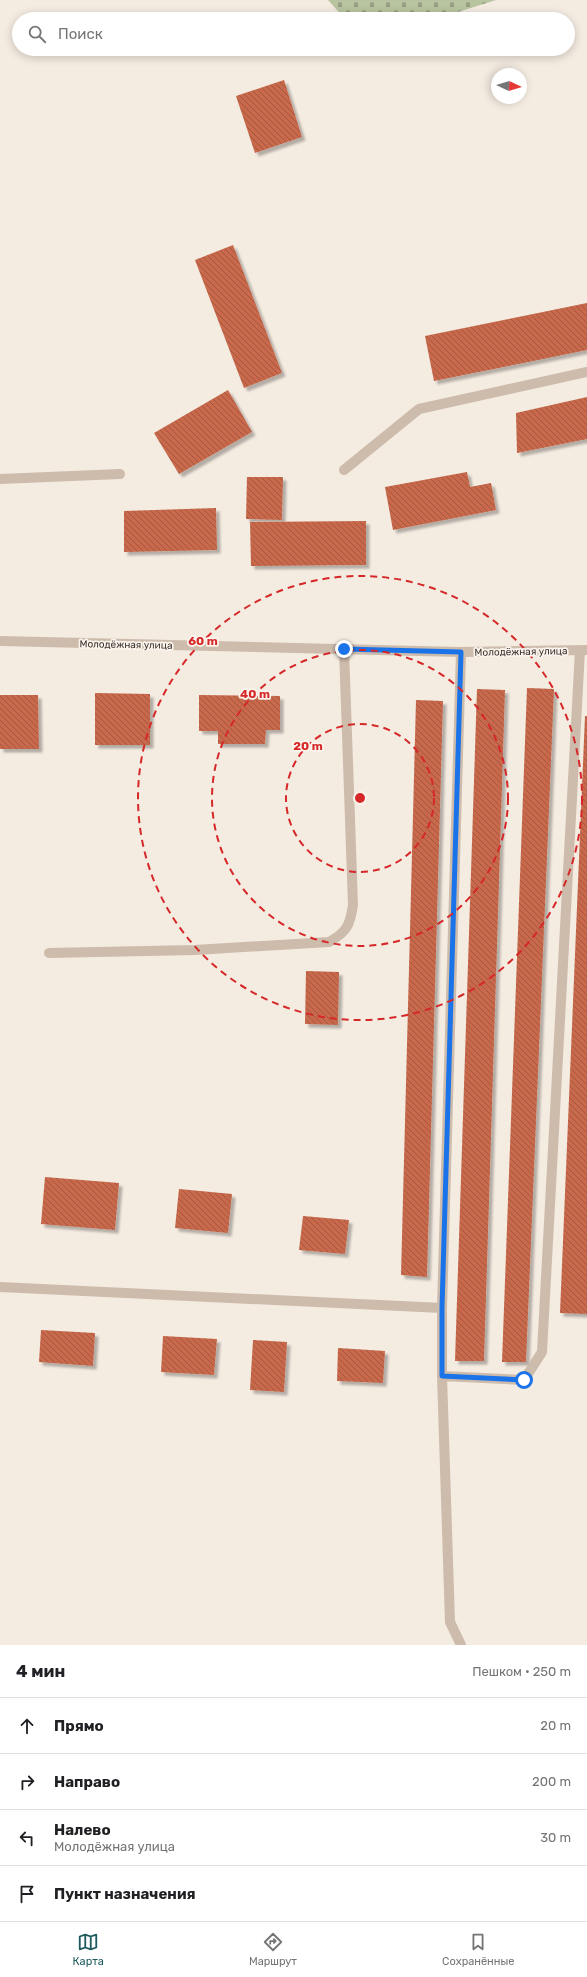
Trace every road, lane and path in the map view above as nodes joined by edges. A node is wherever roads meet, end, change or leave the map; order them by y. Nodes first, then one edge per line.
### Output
1 (587, 372) edge
2 (344, 470) dead end
3 (120, 474) dead end
4 (0, 479) edge
5 (0, 641) edge
6 (344, 649) junction
7 (583, 650) edge
8 (461, 652) junction
9 (49, 953) dead end
10 (0, 1287) edge
11 (442, 1308) junction
12 (442, 1376) junction
13 (461, 1645) edge

1 - 2 street
3 - 4 street
5 - 6 street, Молодёжная улица
6 - 8 street, Молодёжная улица
6 - 9 street
7 - 8 street, Молодёжная улица
7 - 12 street
8 - 11 street
10 - 11 street
11 - 12 street
12 - 13 street

